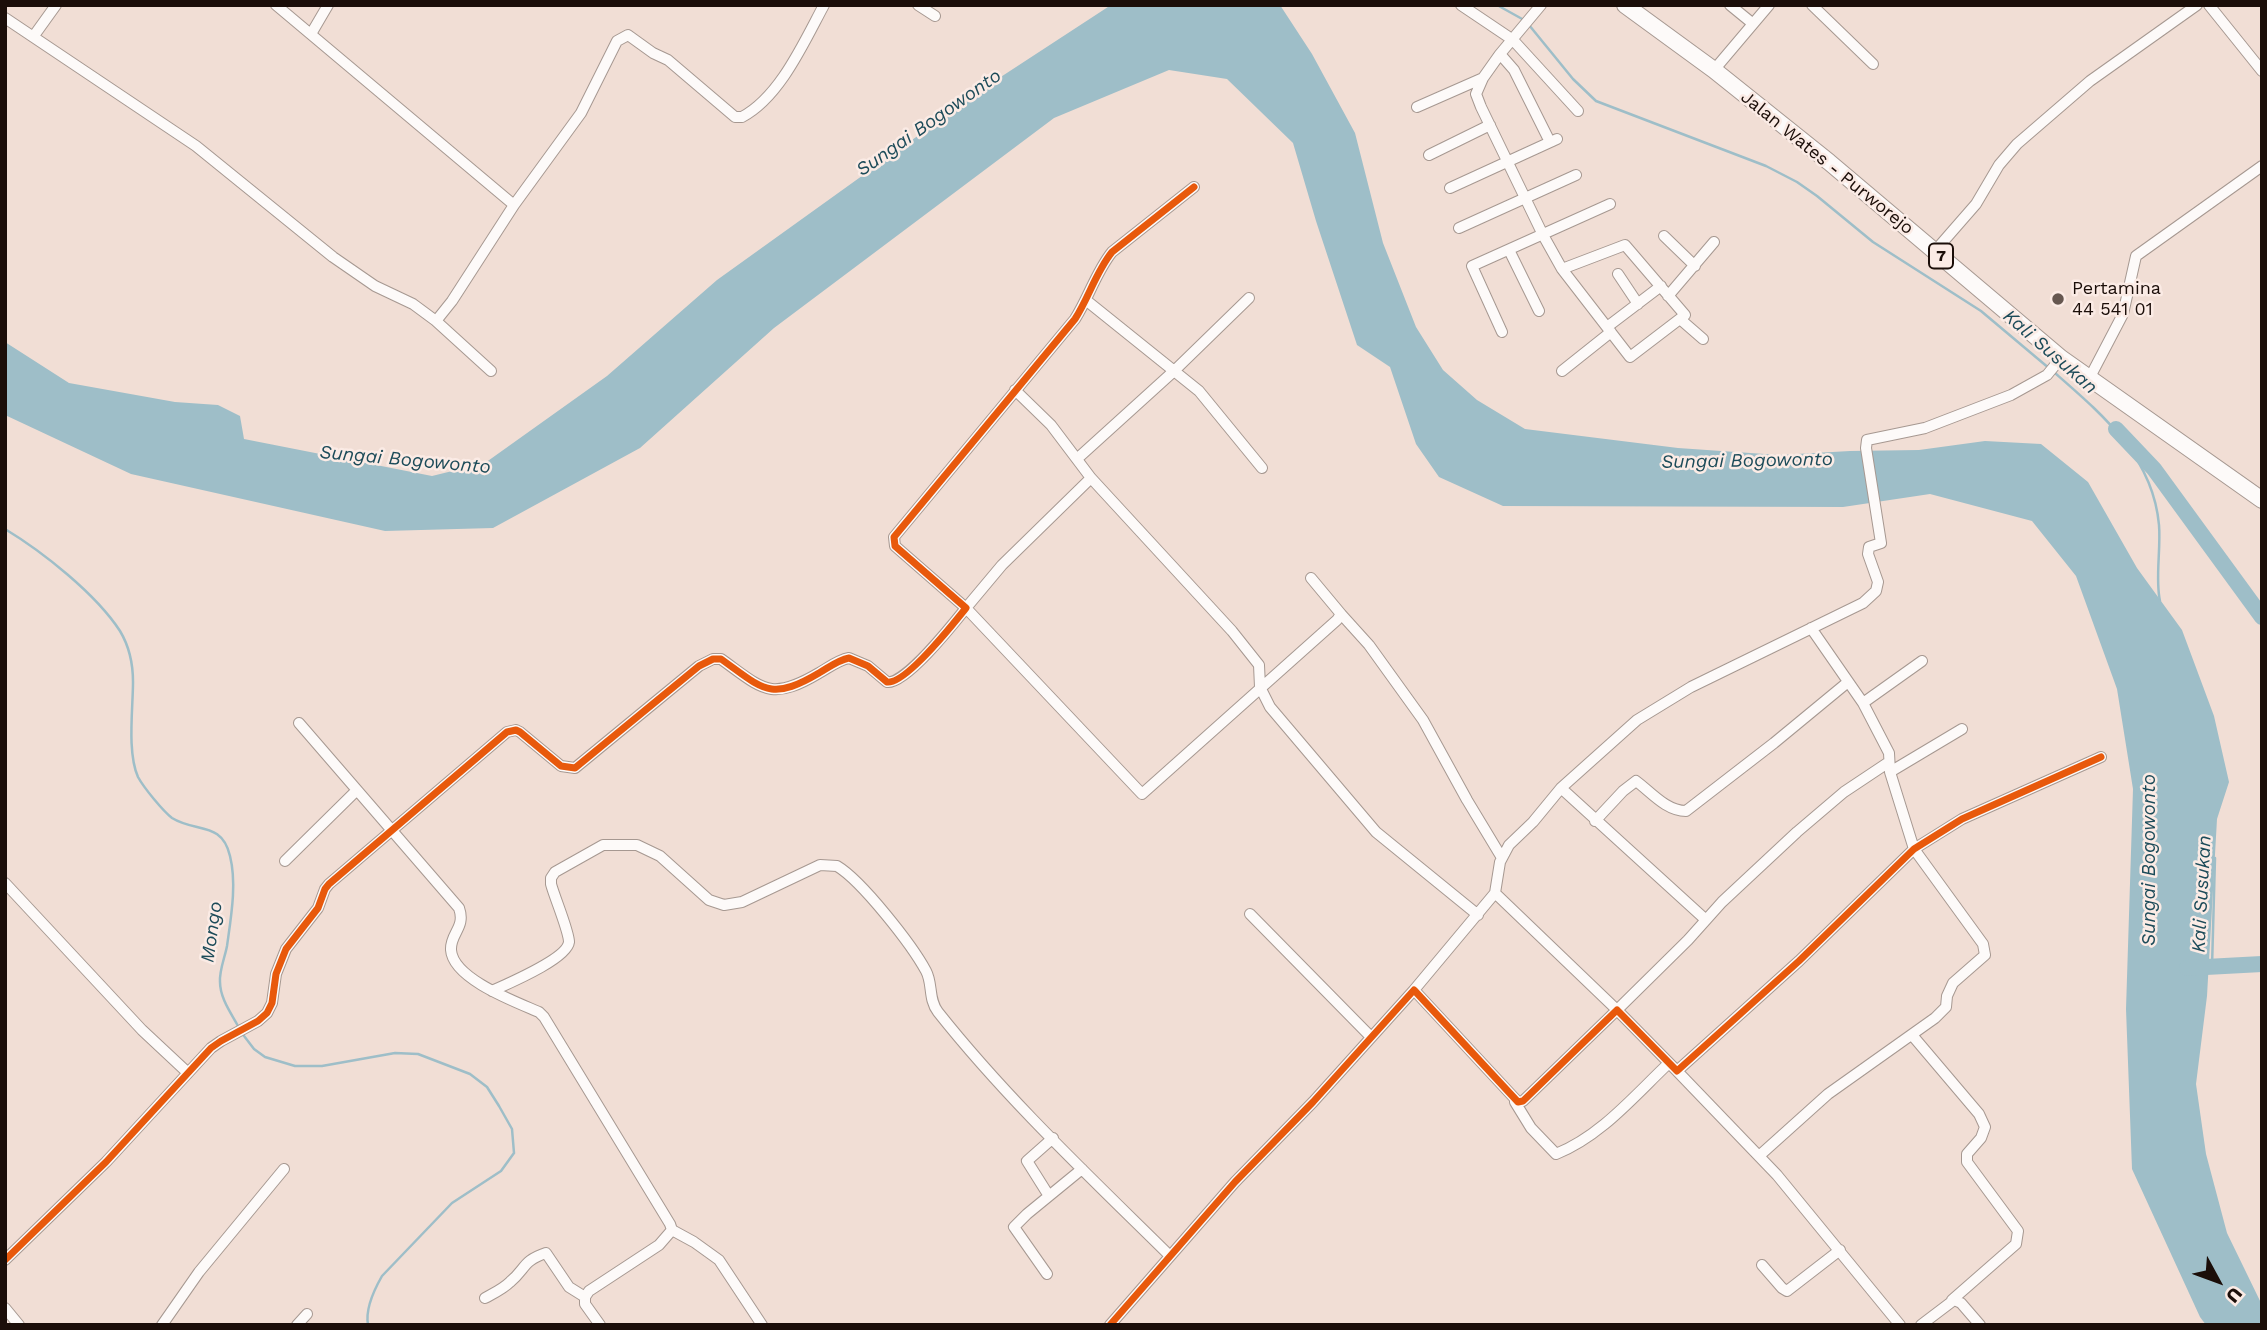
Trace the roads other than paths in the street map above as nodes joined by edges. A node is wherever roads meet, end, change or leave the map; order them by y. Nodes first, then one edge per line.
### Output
1 (56, 5) edge
2 (276, 5) edge
3 (328, 5) edge
4 (824, 5) edge
5 (918, 5) edge
6 (1461, 5) edge
7 (1541, 5) edge
8 (1625, 5) edge
9 (1730, 5) edge
10 (1769, 5) edge
11 (1812, 5) edge
12 (2197, 5) edge
13 (2209, 5) edge
14 (936, 16) dead end
15 (5, 18) edge
16 (1752, 23) junction
17 (311, 34) junction
18 (33, 37) junction
19 (1513, 40) junction
20 (1500, 54) junction
21 (1873, 64) dead end
22 (1714, 71) junction
23 (2262, 71) edge
24 (1483, 78) junction
25 (1416, 107) dead end
26 (1577, 111) dead end
27 (1490, 125) junction
28 (1429, 155) dead end
29 (1509, 161) junction
30 (2262, 166) edge
31 (1576, 174) dead end
32 (1194, 187) dead end
33 (1450, 188) dead end
34 (1526, 199) junction
35 (1610, 204) dead end
36 (514, 205) junction
37 (1459, 228) dead end
38 (1543, 235) junction
39 (1664, 236) dead end
40 (1714, 242) dead end
41 (1508, 250) junction
42 (1935, 251) junction
43 (1695, 265) junction
44 (1562, 269) junction
45 (1618, 274) dead end
46 (1661, 286) junction
47 (1668, 296) junction
48 (1248, 298) dead end
49 (1087, 301) junction
50 (1638, 304) junction
51 (1539, 311) dead end
52 (1680, 319) junction
53 (436, 321) junction
54 (1609, 330) junction
55 (1502, 332) dead end
56 (1703, 339) dead end
57 (2059, 361) junction
58 (491, 370) dead end
59 (1174, 371) junction
60 (1562, 371) dead end
61 (2089, 379) junction
62 (1015, 390) junction
63 (1078, 458) junction
64 (1262, 468) dead end
65 (1091, 478) junction
66 (2262, 500) edge
67 (1311, 578) dead end
68 (967, 607) junction
69 (1341, 614) junction
70 (1811, 628) junction
71 (1922, 661) dead end
72 (1849, 682) junction
73 (1260, 687) junction
74 (1863, 703) junction
75 (299, 723) dead end
76 (1962, 729) dead end
77 (2101, 757) dead end
78 (1890, 767) junction
79 (1561, 788) junction
80 (357, 790) junction
81 (1595, 821) junction
82 (392, 830) junction
83 (1914, 849) junction
84 (1502, 858) junction
85 (285, 861) dead end
86 (5, 883) edge
87 (1495, 892) junction
88 (1250, 914) dead end
89 (1478, 915) junction
90 (1706, 920) junction
91 (1414, 990) junction
92 (492, 991) junction
93 (1617, 1010) junction
94 (1912, 1035) junction
95 (1371, 1037) junction
96 (1673, 1067) junction
97 (188, 1073) junction
98 (1516, 1101) junction
99 (1053, 1138) junction
100 (1759, 1156) junction
101 (284, 1169) dead end
102 (1082, 1169) junction
103 (1049, 1196) junction
104 (672, 1230) junction
105 (1840, 1250) junction
106 (1169, 1255) junction
107 (5, 1260) edge
108 (1762, 1265) dead end
109 (1047, 1274) dead end
110 (585, 1297) junction
111 (485, 1298) dead end
112 (1952, 1300) junction
113 (5, 1308) edge
114 (307, 1314) dead end
115 (19, 1325) edge
116 (162, 1325) edge
117 (297, 1325) edge
118 (600, 1325) edge
119 (762, 1325) edge
120 (1110, 1325) edge
121 (1900, 1325) edge
122 (1921, 1325) edge
123 (1980, 1325) edge

1 - 18 street
2 - 17 street
3 - 17 street
4 - 36 street
5 - 14 street
6 - 19 street
7 - 19 street
8 - 22 highway, Jalan Wates - Purworejo / 7
9 - 16 street
10 - 16 street
11 - 21 street
12 - 42 street
13 - 23 street
15 - 18 street
16 - 22 street
17 - 36 street
18 - 53 street
19 - 20 street
19 - 26 street
20 - 24 street
20 - 29 street
22 - 42 highway, Jalan Wates - Purworejo / 7
24 - 25 street
24 - 27 street
27 - 28 street
27 - 29 street
29 - 33 street
29 - 34 street
30 - 61 street
31 - 34 street
32 - 49 street
34 - 37 street
34 - 38 street
35 - 38 street
36 - 53 street
38 - 41 street
38 - 44 street
39 - 43 street
40 - 43 street
41 - 51 street
41 - 55 street
42 - 57 highway, Jalan Wates - Purworejo / 7
43 - 47 street
44 - 46 street
44 - 54 street
45 - 50 street
46 - 47 street
46 - 50 street
47 - 52 street
48 - 59 street
49 - 59 street
49 - 62 street
50 - 54 street
52 - 54 street
52 - 56 street
53 - 58 street
54 - 60 street
57 - 61 highway, Jalan Wates - Purworejo / 7
57 - 70 street
59 - 63 street
59 - 64 street
61 - 66 highway, Jalan Wates - Purworejo / 7
62 - 63 street
62 - 68 street
63 - 65 street
65 - 68 street
65 - 73 street
67 - 69 street
68 - 73 street
68 - 82 street
69 - 73 street
69 - 84 street
70 - 72 street
70 - 79 street
71 - 74 street
72 - 74 street
72 - 81 street
73 - 89 street
74 - 78 street
75 - 80 street
76 - 78 street
77 - 83 street
78 - 83 street
78 - 90 street
79 - 81 street
79 - 84 street
80 - 82 street
80 - 85 street
81 - 90 street
82 - 92 street
82 - 97 street
83 - 94 street
83 - 96 street
84 - 87 street
86 - 97 street
87 - 89 street
87 - 93 street
88 - 95 street
89 - 91 street
90 - 93 street
91 - 95 street
91 - 98 street
92 - 99 street
92 - 104 street
93 - 96 street
93 - 98 street
94 - 100 street
94 - 112 street
95 - 106 street
96 - 98 street
96 - 100 street
97 - 107 street
99 - 102 street
99 - 103 street
100 - 105 street
101 - 116 street
102 - 103 street
102 - 106 street
103 - 109 street
104 - 110 street
104 - 119 street
105 - 108 street
105 - 121 street
106 - 120 street
110 - 111 street
110 - 118 street
112 - 122 street
112 - 123 street
113 - 115 street
114 - 117 street

